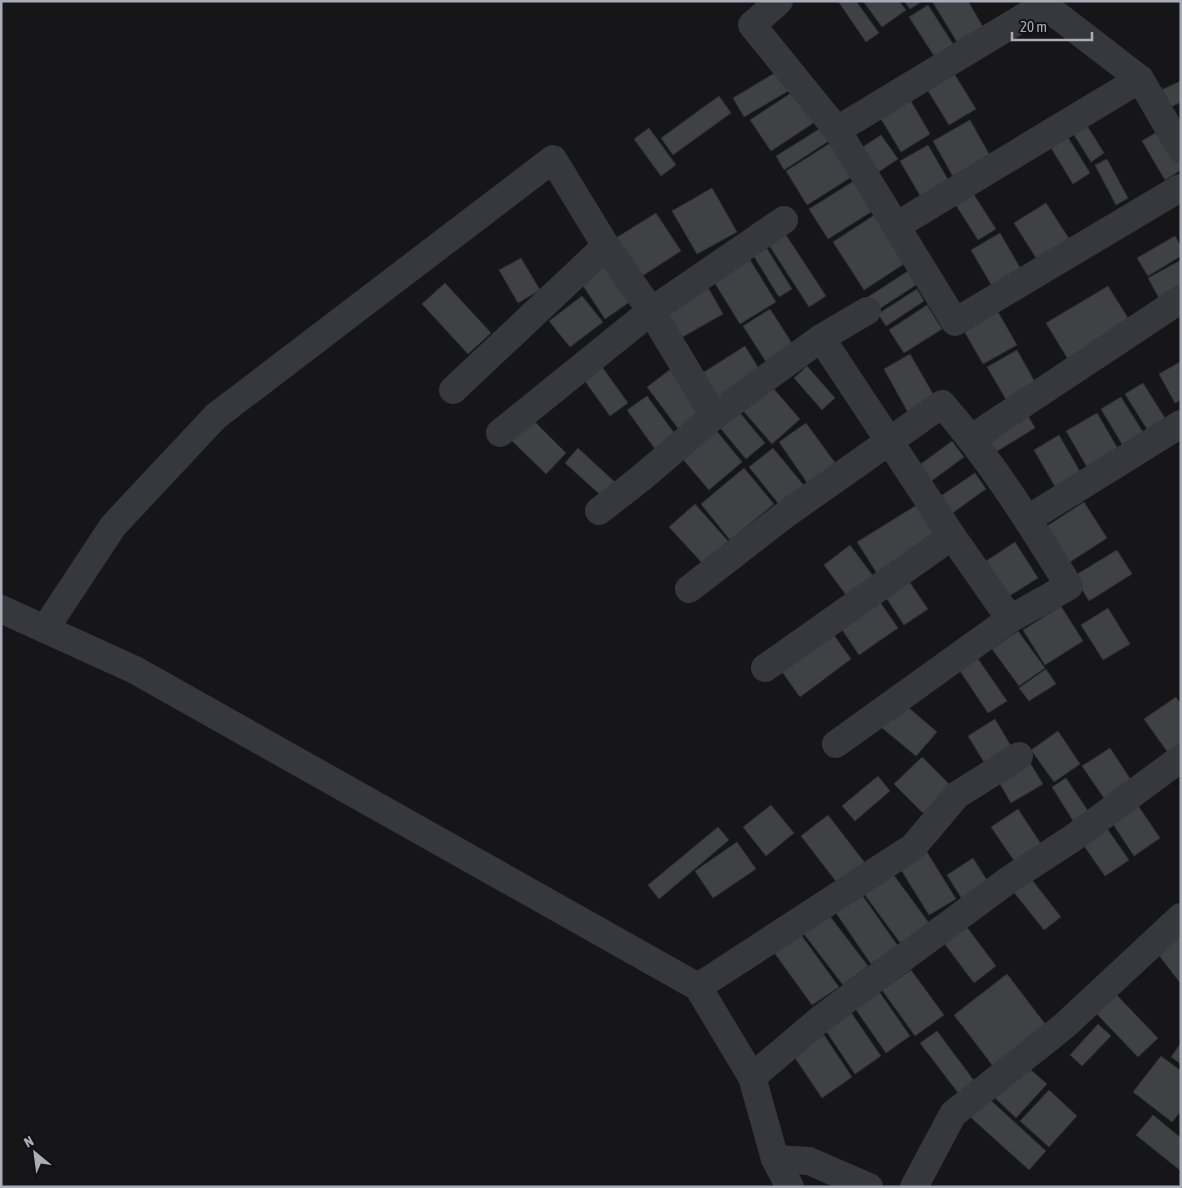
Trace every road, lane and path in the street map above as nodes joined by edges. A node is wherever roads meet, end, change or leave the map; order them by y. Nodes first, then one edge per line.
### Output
1 (779, 1) edge
2 (1140, 79) junction
3 (837, 130) junction
4 (1181, 149) edge
5 (1180, 188) edge
6 (1181, 206) edge
7 (784, 220) dead end
8 (896, 226) junction
9 (606, 246) junction
10 (1181, 299) edge
11 (651, 311) junction
12 (868, 311) dead end
13 (822, 338) junction
14 (452, 390) dead end
15 (714, 416) junction
16 (1181, 424) edge
17 (500, 433) dead end
18 (972, 438) junction
19 (889, 441) junction
20 (599, 511) dead end
21 (1028, 519) junction
22 (952, 536) junction
23 (689, 589) dead end
24 (1, 608) edge
25 (1010, 619) junction
26 (45, 629) junction
27 (765, 668) dead end
28 (836, 744) dead end
29 (1019, 756) dead end
30 (1181, 758) edge
31 (1181, 917) edge
32 (698, 987) junction
33 (752, 1077) junction
34 (775, 1160) junction
35 (790, 1187) edge
36 (869, 1187) edge
37 (914, 1187) edge

1 - 3 street
2 - 3 street
2 - 4 street
2 - 8 street
3 - 8 street
5 - 6 street
5 - 8 street
7 - 11 street
9 - 11 street
9 - 14 street
9 - 26 street
10 - 18 street
11 - 15 street
11 - 17 street
12 - 13 street
13 - 15 street
13 - 19 street
15 - 20 street
16 - 21 street
18 - 19 street
18 - 21 street
19 - 22 street
19 - 23 street
21 - 25 street
22 - 25 street
22 - 27 street
24 - 26 street
25 - 28 street
26 - 32 street
29 - 32 street
30 - 33 street
31 - 37 street
32 - 33 street
33 - 34 street
34 - 35 street
34 - 36 street

